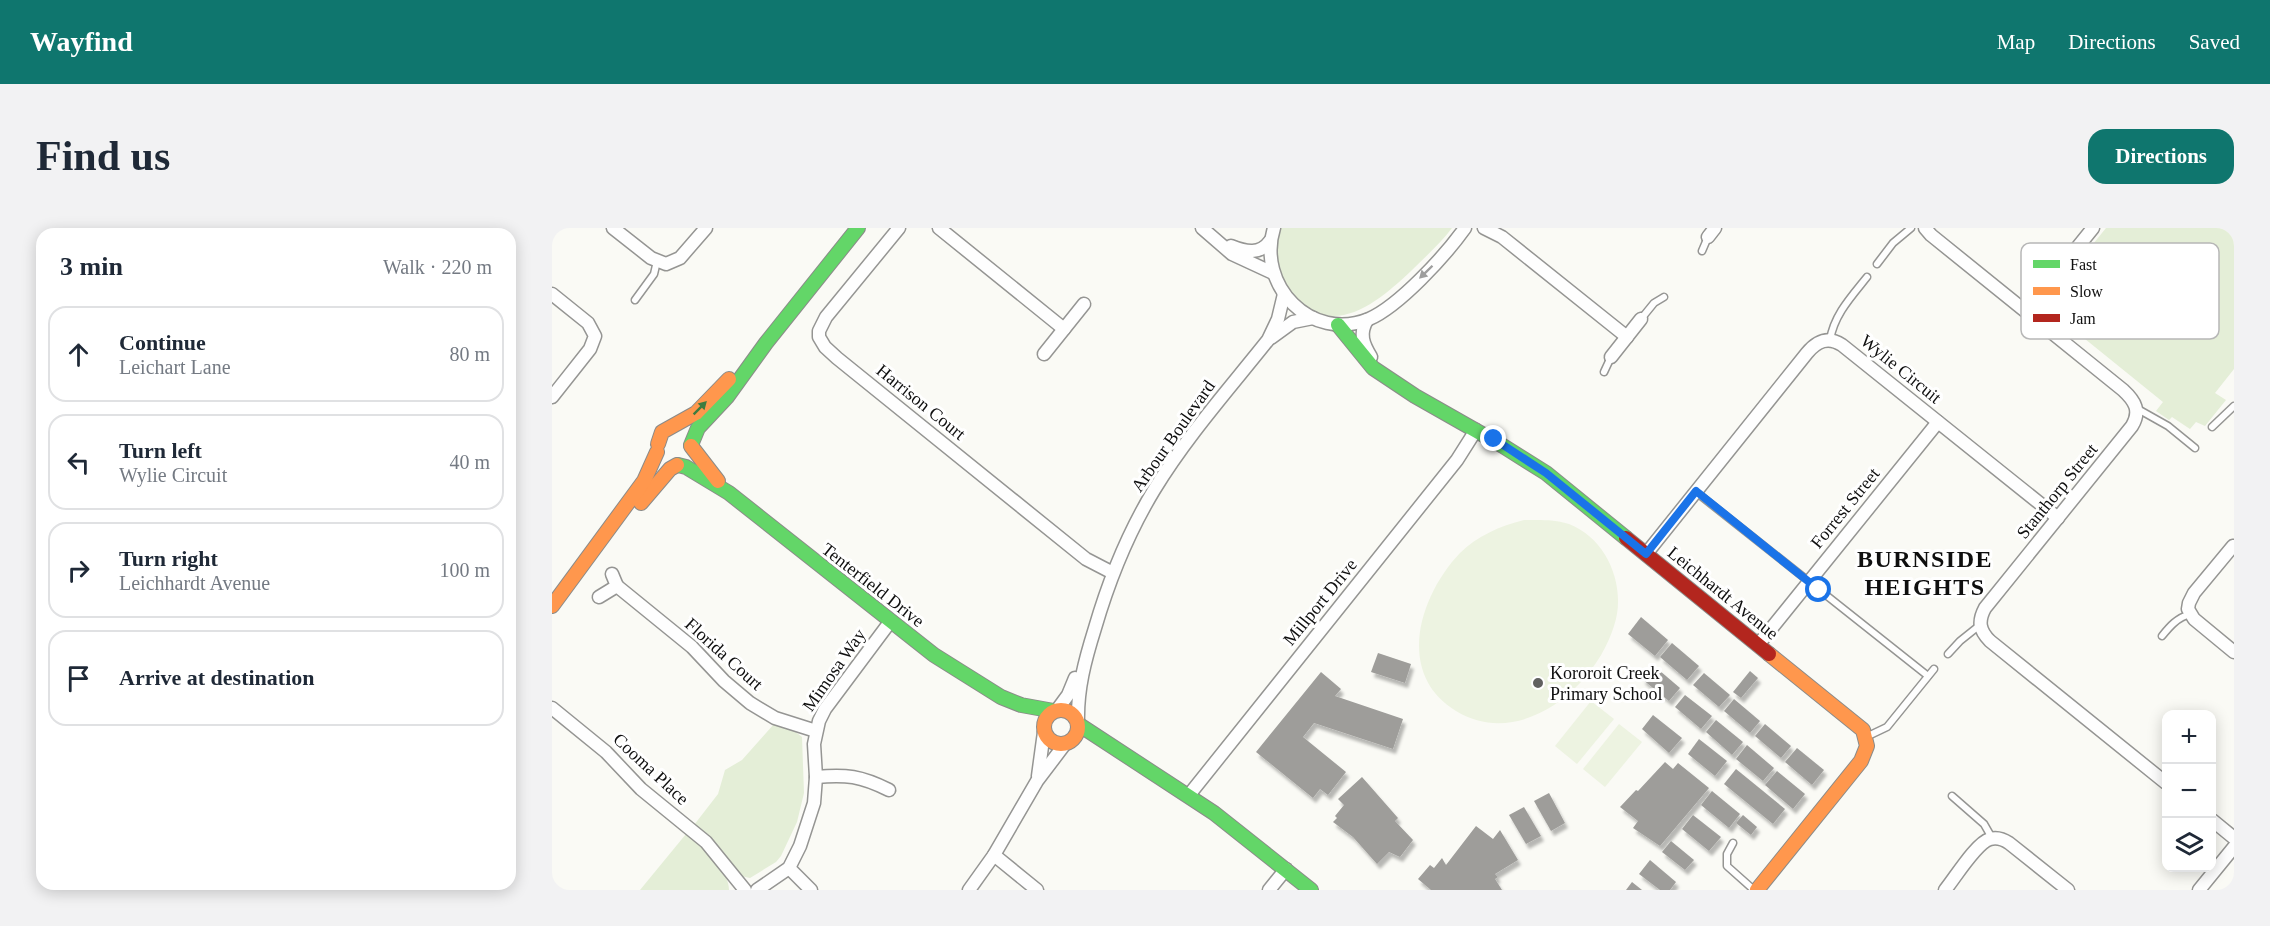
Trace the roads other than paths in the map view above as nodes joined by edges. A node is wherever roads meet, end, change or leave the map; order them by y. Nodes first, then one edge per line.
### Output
1 (613, 228) edge
2 (706, 228) edge
3 (858, 228) edge
4 (899, 228) edge
5 (939, 228) edge
6 (1202, 228) edge
7 (1274, 228) edge
8 (1464, 228) edge
9 (1484, 228) edge
10 (1911, 228) edge
11 (1925, 228) edge
12 (2093, 228) edge
13 (1498, 232) edge
14 (1711, 232) edge
15 (1214, 237) junction
16 (1270, 241) junction
17 (2081, 243) edge
18 (1702, 251) dead end
19 (657, 261) junction
20 (1877, 264) dead end
21 (1273, 273) junction
22 (1867, 277) dead end
23 (552, 294) edge
24 (1284, 294) junction
25 (1664, 297) dead end
26 (635, 300) dead end
27 (1084, 304) dead end
28 (2021, 307) edge
29 (1313, 318) junction
30 (1367, 320) junction
31 (1641, 320) joint
32 (1338, 325) junction
33 (1064, 328) junction
34 (1627, 337) junction
35 (2060, 339) edge
36 (1268, 340) junction
37 (1830, 340) junction
38 (766, 343) junction
39 (1044, 354) dead end
40 (1611, 357) joint
41 (1604, 372) dead end
42 (1390, 379) junction
43 (552, 397) edge
44 (2234, 406) edge
45 (2136, 408) junction
46 (1938, 422) junction
47 (2212, 427) dead end
48 (1476, 430) junction
49 (691, 445) junction
50 (658, 448) junction
51 (2195, 448) dead end
52 (678, 465) junction
53 (1696, 491) junction
54 (729, 493) junction
55 (2058, 518) junction
56 (2233, 546) edge
57 (1646, 554) junction
58 (1113, 573) junction
59 (1809, 582) junction
60 (565, 589) junction
61 (598, 597) dead end
62 (552, 606) edge
63 (2190, 614) junction
64 (890, 622) junction
65 (1980, 625) junction
66 (2162, 636) dead end
67 (1758, 645) junction
68 (2234, 652) edge
69 (1948, 654) dead end
70 (1085, 661) junction
71 (1934, 669) dead end
72 (1928, 676) junction
73 (1002, 697) junction
74 (552, 708) edge
75 (1056, 710) junction
76 (1078, 723) junction
77 (1044, 730) junction
78 (816, 731) junction
79 (1866, 737) junction
80 (1067, 743) junction
81 (1127, 758) junction
82 (816, 777) junction
83 (2162, 780) edge
84 (1037, 781) junction
85 (888, 790) dead end
86 (1189, 795) junction
87 (1952, 796) dead end
88 (2216, 824) edge
89 (1992, 838) junction
90 (2234, 838) edge
91 (1733, 843) dead end
92 (2234, 847) edge
93 (994, 855) junction
94 (789, 868) junction
95 (1286, 869) junction
96 (745, 890) edge
97 (757, 890) edge
98 (811, 890) edge
99 (969, 890) edge
100 (1037, 890) edge
101 (1269, 890) edge
102 (1311, 890) edge
103 (1756, 890) edge
104 (1945, 890) edge
105 (2068, 890) edge
106 (2199, 890) edge

1 - 19 street
2 - 19 street
3 - 38 street
4 - 58 street, Harrison Court
5 - 33 street
6 - 15 street
7 - 16 street
8 -> 30 street
9 - 13 street
10 - 20 lane
11 - 28 street
12 - 17 street
13 - 34 street
14 - 18 lane
15 - 16 street
15 - 21 street
16 - 21 street
19 - 26 lane
21 - 24 street
22 - 37 lane
23 - 43 street
24 - 29 street
24 - 36 street
25 - 31 lane
27 - 33 street
29 - 32 street
29 - 36 street
30 - 32 street
30 - 42 street
31 - 34 street
32 - 42 street, Leichhardt Avenue
33 - 39 street
34 - 40 street
35 - 45 street
36 - 58 street, Arbour Boulevard
37 - 46 street, Wylie Circuit
37 - 53 street
38 - 49 street
50 -> 38 street
40 - 41 lane
42 - 48 street, Leichhardt Avenue
44 - 47 lane
45 - 51 lane
45 - 55 street, Stanthorp Street
46 - 55 street, Wylie Circuit
46 - 59 street, Forrest Street
48 - 57 street, Leichhardt Avenue
48 - 86 street, Millport Drive
49 - 50 street
49 - 52 street
49 - 54 street, Tenterfield Drive
50 - 52 street
50 - 60 street
52 - 54 street, Tenterfield Drive
52 - 60 street
53 - 57 street
53 - 59 lane
54 - 64 street, Tenterfield Drive
55 - 65 street, Stanthorp Street
56 - 63 street
57 - 67 street, Leichhardt Avenue
58 - 70 street, Arbour Boulevard
59 - 67 street, Forrest Street
59 - 72 lane
60 - 62 street
61 - 78 street, Florida Court
63 - 66 lane
63 - 68 street
64 - 73 street, Tenterfield Drive
64 - 78 street, Mimosa Way
65 - 69 lane, Stanthorp Street
65 - 83 street
67 - 79 street, Leichhardt Avenue
70 - 75 street
70 - 76 street
71 - 72 lane
72 - 79 lane
73 - 75 street, Tenterfield Drive
73 - 77 street, Tenterfield Drive
74 - 96 street, Cooma Place
75 - 76 street
75 - 77 street
76 - 80 street
76 - 81 street
77 - 80 street
77 - 84 street
78 - 82 street, Mimosa Way
79 - 103 street
80 - 81 street
80 - 84 street
81 - 86 street
82 - 85 street
82 - 94 street, Mimosa Way
84 - 93 street
86 - 95 street
87 - 89 lane
88 - 90 street
89 - 104 street
89 - 105 street
91 - 103 lane
92 - 106 street
93 - 99 street
93 - 100 street
94 - 97 street
94 - 98 street
95 - 101 street
95 - 102 street

